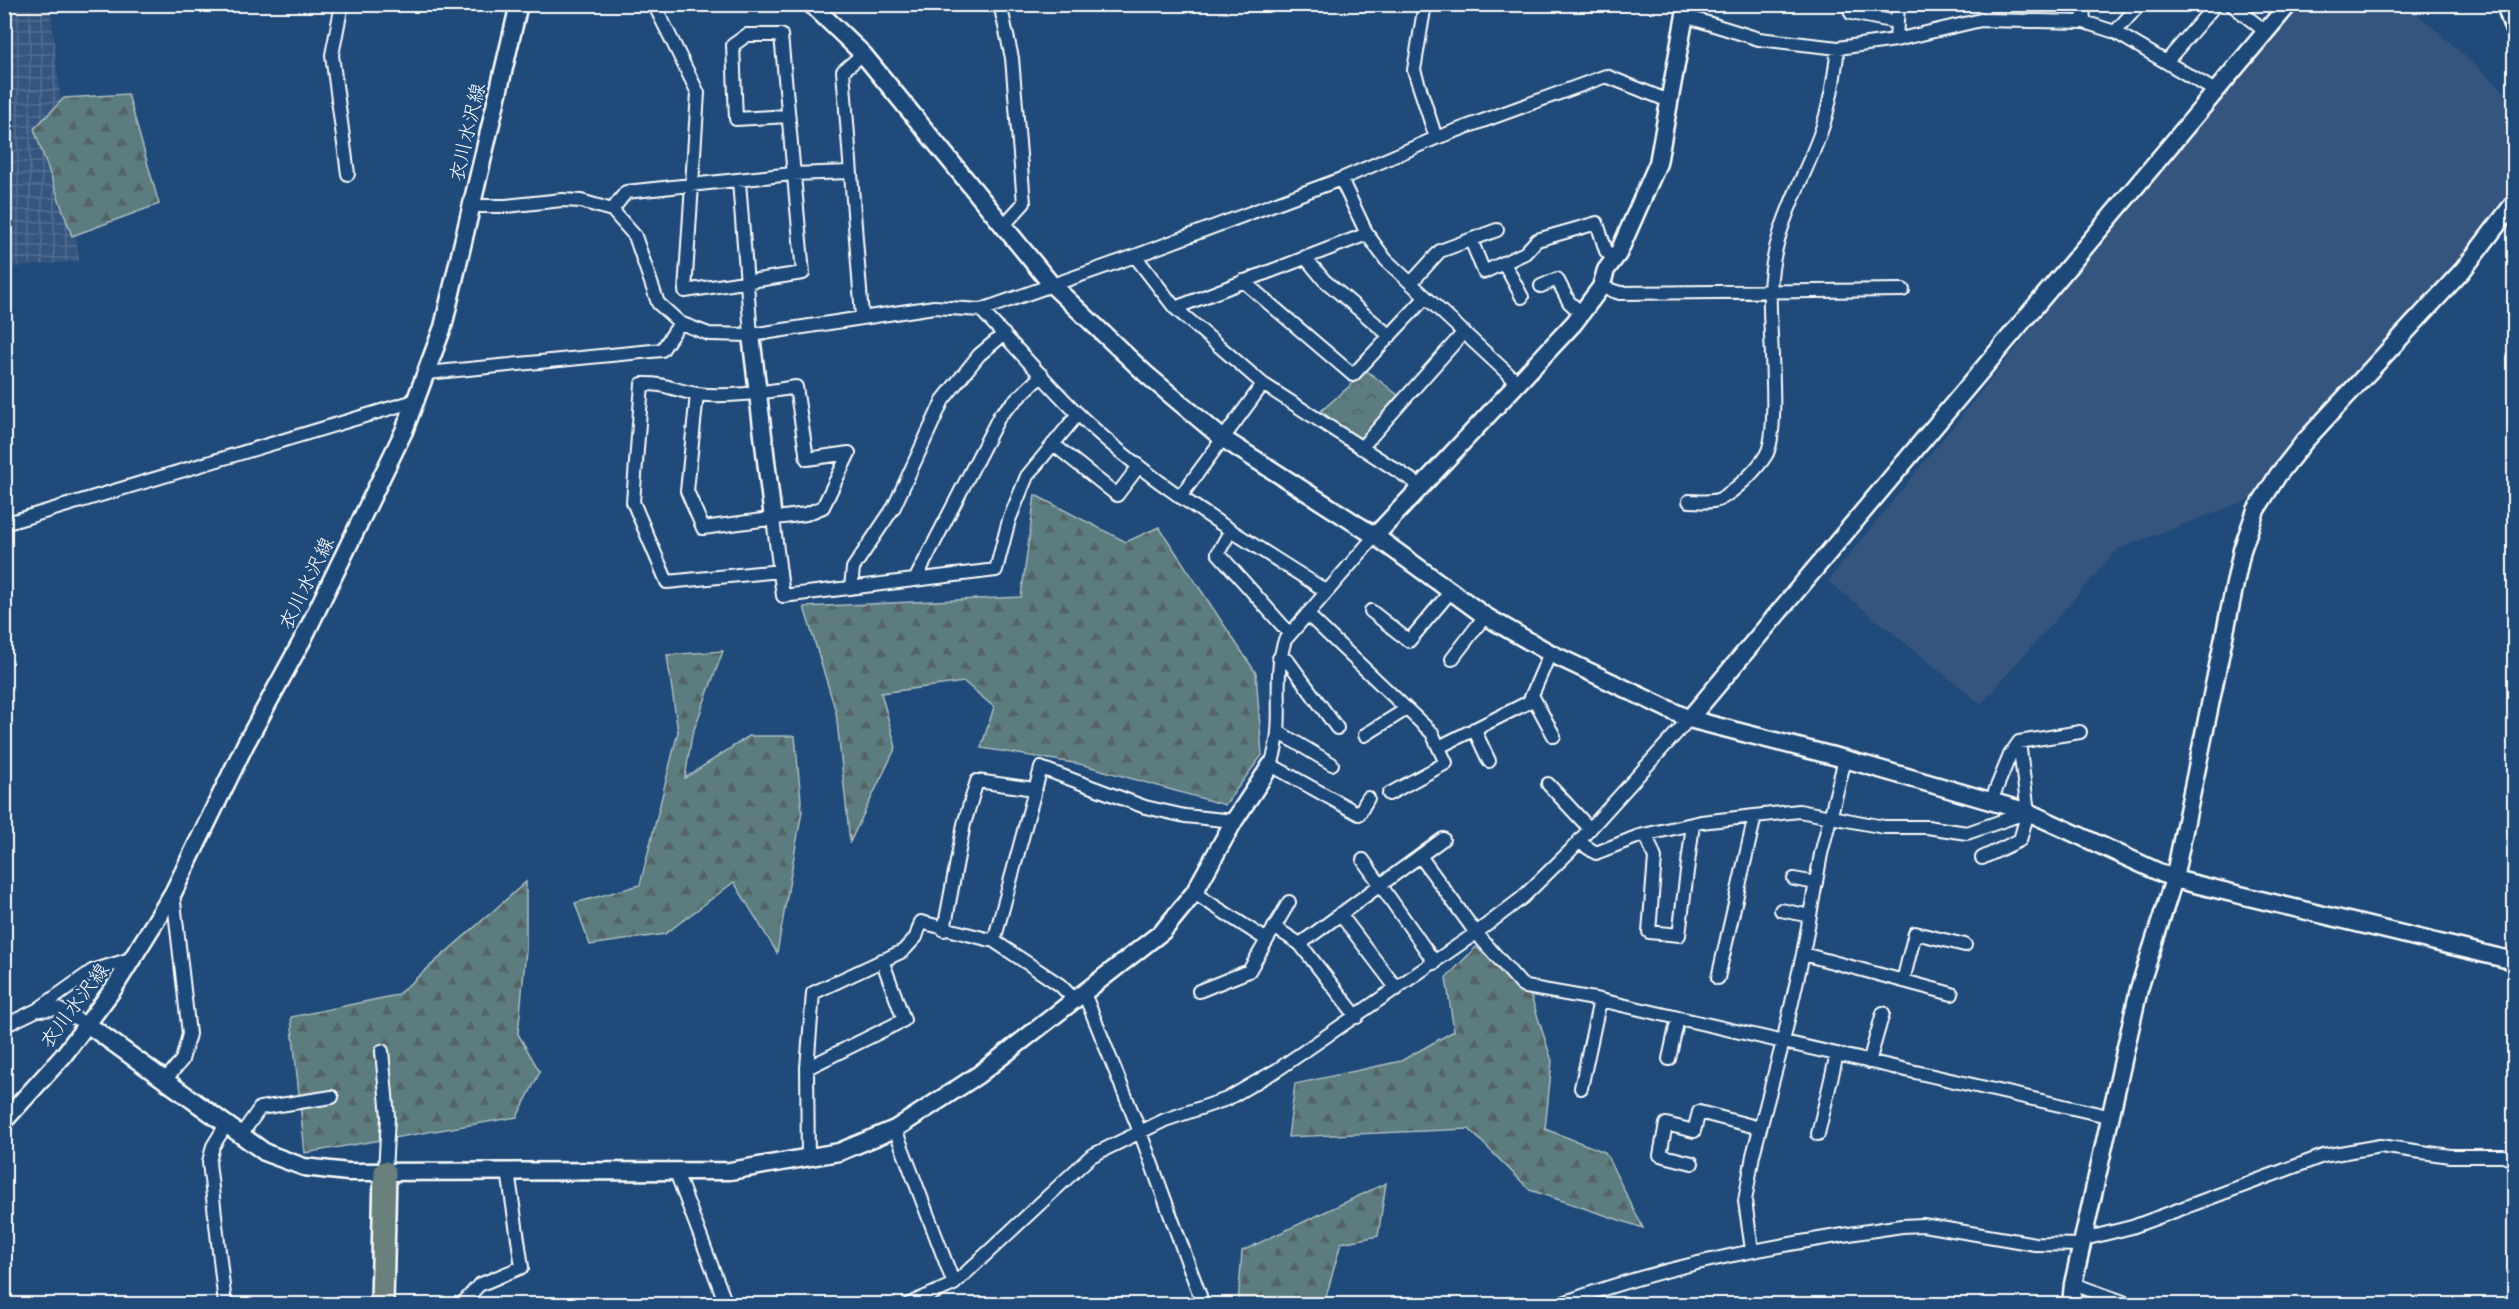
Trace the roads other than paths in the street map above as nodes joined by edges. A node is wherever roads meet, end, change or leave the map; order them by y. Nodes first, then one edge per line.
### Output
1 (342, 4) edge
2 (519, 4) edge
3 (654, 4) edge
4 (811, 4) edge
5 (1000, 4) edge
6 (1425, 4) edge
7 (1898, 4) edge
8 (2083, 4) edge
9 (2140, 4) edge
10 (2216, 4) edge
11 (2231, 4) edge
12 (2289, 4) edge
13 (2505, 4) edge
14 (1686, 10) edge
15 (1851, 13) dead end
16 (1896, 22) junction
17 (2084, 22) junction
18 (2514, 31) edge
19 (2115, 32) junction
20 (2266, 32) junction
21 (1896, 40) junction
22 (1838, 48) junction
23 (862, 54) junction
24 (2166, 62) junction
25 (2217, 92) junction
26 (1669, 101) junction
27 (788, 116) junction
28 (1436, 138) junction
29 (850, 172) junction
30 (348, 174) dead end
31 (792, 174) junction
32 (1341, 178) junction
33 (740, 181) junction
34 (691, 185) junction
35 (2514, 203) edge
36 (471, 206) junction
37 (612, 210) junction
38 (1004, 225) junction
39 (1497, 230) dead end
40 (1367, 234) junction
41 (1471, 240) junction
42 (1136, 256) junction
43 (1305, 257) junction
44 (1614, 260) junction
45 (1504, 263) junction
46 (1243, 281) junction
47 (745, 282) junction
48 (1411, 283) junction
49 (1052, 284) junction
50 (1541, 286) dead end
51 (1600, 287) junction
52 (1903, 290) dead end
53 (1770, 292) junction
54 (1426, 297) junction
55 (1522, 297) dead end
56 (1175, 308) junction
57 (981, 310) junction
58 (1581, 313) junction
59 (862, 316) junction
60 (680, 323) junction
61 (1464, 332) junction
62 (751, 334) junction
63 (1004, 334) junction
64 (1390, 336) junction
65 (427, 373) junction
66 (1042, 375) junction
67 (1518, 383) junction
68 (1263, 384) junction
69 (760, 393) junction
70 (697, 394) junction
71 (418, 400) junction
72 (1078, 414) junction
73 (1222, 438) junction
74 (1053, 444) junction
75 (1361, 448) junction
76 (1139, 466) junction
77 (1420, 486) junction
78 (1180, 497) junction
79 (1689, 501) dead end
80 (773, 519) junction
81 (4, 524) edge
82 (1231, 530) junction
83 (1375, 536) junction
84 (780, 571) junction
85 (915, 580) junction
86 (851, 588) junction
87 (1326, 591) junction
88 (1451, 591) junction
89 (1371, 611) dead end
90 (1307, 614) junction
91 (1485, 616) junction
92 (1290, 634) junction
93 (1550, 653) junction
94 (1279, 658) junction
95 (1452, 659) dead end
96 (1532, 695) junction
97 (1405, 710) junction
98 (1689, 719) junction
99 (1337, 729) dead end
100 (1474, 729) junction
101 (2080, 732) dead end
102 (1280, 733) junction
103 (1365, 735) dead end
104 (1554, 736) dead end
105 (2019, 742) junction
106 (1439, 747) junction
107 (1845, 759) junction
108 (1489, 761) dead end
109 (1332, 764) dead end
110 (1271, 765) junction
111 (1548, 784) dead end
112 (1034, 789) junction
113 (1389, 794) dead end
114 (1368, 798) dead end
115 (1991, 801) junction
116 (2028, 812) junction
117 (1755, 816) junction
118 (1830, 818) junction
119 (1234, 821) junction
120 (1693, 824) junction
121 (1590, 829) junction
122 (1646, 835) junction
123 (1443, 839) dead end
124 (1579, 842) junction
125 (1420, 855) junction
126 (1982, 858) dead end
127 (1363, 860) dead end
128 (1794, 879) dead end
129 (2174, 879) junction
130 (1381, 884) junction
131 (1816, 884) junction
132 (173, 893) junction
133 (1194, 893) junction
134 (1289, 902) dead end
135 (1781, 910) dead end
136 (1340, 914) junction
137 (1810, 916) junction
138 (1275, 927) junction
139 (944, 930) junction
140 (1476, 933) junction
141 (1267, 940) junction
142 (994, 941) junction
143 (1300, 944) junction
144 (1965, 945) dead end
145 (1803, 954) junction
146 (134, 958) junction
147 (882, 960) junction
148 (2514, 961) edge
149 (1435, 963) junction
150 (1718, 978) dead end
151 (1903, 981) junction
152 (1397, 989) junction
153 (1199, 991) dead end
154 (1952, 994) dead end
155 (1080, 997) junction
156 (1600, 1000) junction
157 (37, 1010) junction
158 (1883, 1013) dead end
159 (1357, 1017) junction
160 (1678, 1018) junction
161 (87, 1024) junction
162 (4, 1026) edge
163 (1783, 1042) junction
164 (382, 1051) dead end
165 (1838, 1054) junction
166 (1669, 1059) dead end
167 (1869, 1062) junction
168 (807, 1068) junction
169 (165, 1080) junction
170 (1581, 1088) dead end
171 (332, 1097) dead end
172 (2112, 1117) junction
173 (4, 1122) edge
174 (226, 1125) junction
175 (1760, 1128) junction
176 (895, 1129) junction
177 (1140, 1132) junction
178 (1818, 1134) dead end
179 (241, 1135) junction
180 (808, 1158) junction
181 (2514, 1160) edge
182 (1692, 1163) dead end
183 (508, 1171) junction
184 (385, 1172) junction
185 (676, 1172) junction
186 (2083, 1242) junction
187 (1752, 1250) junction
188 (954, 1284) junction
189 (2073, 1284) junction
190 (909, 1304) edge
191 (225, 1305) edge
192 (382, 1305) edge
193 (462, 1305) edge
194 (726, 1305) edge
195 (1203, 1305) edge
196 (1560, 1305) edge
197 (2071, 1305) edge
198 (2129, 1305) edge

1 - 30 street
2 - 36 street, 衣川水沢線
3 - 34 street
4 - 23 street
5 - 38 street
6 - 28 street
7 - 16 street
8 - 17 street
9 - 19 street
10 - 24 street
11 - 20 street
12 - 20 street
13 - 18 street
14 - 22 street
14 - 26 street
15 - 16 street
16 - 21 street
17 - 19 street
17 - 21 street
19 - 24 street
20 - 25 street
21 - 22 street
22 - 53 street
23 - 29 street
23 - 38 street
24 - 25 street
25 - 98 street
26 - 28 street
26 - 44 street
27 - 27 street
27 - 31 street
28 - 32 street
29 - 31 street
29 - 59 street
31 - 33 street
31 - 47 street
32 - 40 street
32 - 42 street
33 - 34 street
33 - 47 street
34 - 37 street
34 - 47 street
35 - 129 street
36 - 37 street
36 - 65 street, 衣川水沢線
37 - 60 street
38 - 49 street
39 - 41 street
40 - 43 street
40 - 48 street
41 - 45 street
41 - 48 street
42 - 49 street
42 - 56 street
43 - 46 street
43 - 64 street
44 - 45 street
44 - 51 street
45 - 55 street
46 - 56 street
46 - 64 street
47 - 62 street
48 - 54 street
49 - 57 street
49 - 73 street
50 - 58 street
51 - 53 street
51 - 58 street
52 - 53 street
53 - 79 street
54 - 61 street
54 - 64 street
56 - 68 street
57 - 59 street
57 - 63 street
58 - 67 street
59 - 62 street
60 - 62 street
60 - 65 street
61 - 67 street
61 - 75 street
62 - 69 street
63 - 66 street
63 - 86 street
65 - 71 street, 衣川水沢線
66 - 72 street
66 - 85 street
67 - 77 street
68 - 73 street
68 - 75 street
69 - 70 street
69 - 80 street
69 - 80 street
70 - 80 street
70 - 84 street
71 - 81 street
71 - 132 street, 衣川水沢線
72 - 74 street
72 - 76 street
73 - 78 street
73 - 83 street
74 - 76 street
74 - 85 street
75 - 77 street
76 - 78 street
77 - 83 street
78 - 82 street
80 - 84 street
82 - 87 street
82 - 92 street
83 - 87 street
83 - 88 street
84 - 86 street
85 - 86 street
87 - 90 street
88 - 89 street
88 - 91 street
90 - 92 street
90 - 97 street
91 - 93 street
91 - 95 street
92 - 94 street
93 - 96 street
93 - 98 street
94 - 99 street
94 - 102 street
96 - 100 street
96 - 104 street
97 - 103 street
97 - 106 street
98 - 107 street
98 - 121 street
100 - 106 street
100 - 108 street
101 - 105 street
102 - 109 street
102 - 110 street
105 - 115 street
105 - 116 street
106 - 113 street
107 - 115 street
107 - 118 street
110 - 114 street
110 - 119 street
111 - 121 street
112 - 119 street
112 - 139 street
112 - 142 street
115 - 116 street
116 - 118 street
116 - 126 street
116 - 129 street
117 - 118 street
117 - 120 street
117 - 150 street
118 - 131 street
119 - 133 street
120 - 122 street
120 - 122 street
121 - 124 street
122 - 124 street
123 - 125 street
124 - 140 street
125 - 130 street
125 - 140 street
127 - 130 street
128 - 131 street
129 - 148 street
129 - 172 street
130 - 136 street
130 - 149 street
131 - 137 street
132 - 146 street, 衣川水沢線
132 - 169 street
133 - 141 street
133 - 155 street
134 - 138 street
135 - 137 street
136 - 143 street
136 - 152 street
137 - 145 street
138 - 141 street
138 - 143 street
139 - 142 street
139 - 147 street
140 - 149 street
140 - 156 street
141 - 153 street
142 - 155 street
143 - 159 street
144 - 151 street
145 - 151 street
145 - 163 street
146 - 157 street
146 - 161 street, 衣川水沢線
147 - 168 street
147 - 168 street
149 - 152 street
151 - 154 street
152 - 159 street
155 - 176 street
155 - 177 street
156 - 160 street
156 - 170 street
157 - 161 street
157 - 162 street
158 - 167 street
159 - 177 street
160 - 163 street
160 - 166 street
161 - 169 street
161 - 173 street, 衣川水沢線
163 - 165 street
163 - 175 street
164 - 184 street
165 - 167 street
165 - 178 street
167 - 172 street
168 - 180 street
169 - 174 street
171 - 179 street
172 - 186 street
174 - 179 street
174 - 191 street
175 - 182 street
175 - 187 street
176 - 180 street
176 - 188 street
177 - 188 street
177 - 195 street
179 - 184 street
180 - 185 street
181 - 186 street
183 - 184 street
183 - 185 street
183 - 193 street
184 - 192 highway
185 - 194 street
186 - 187 street
186 - 189 street
187 - 196 street
188 - 190 street
189 - 197 street
189 - 198 street

